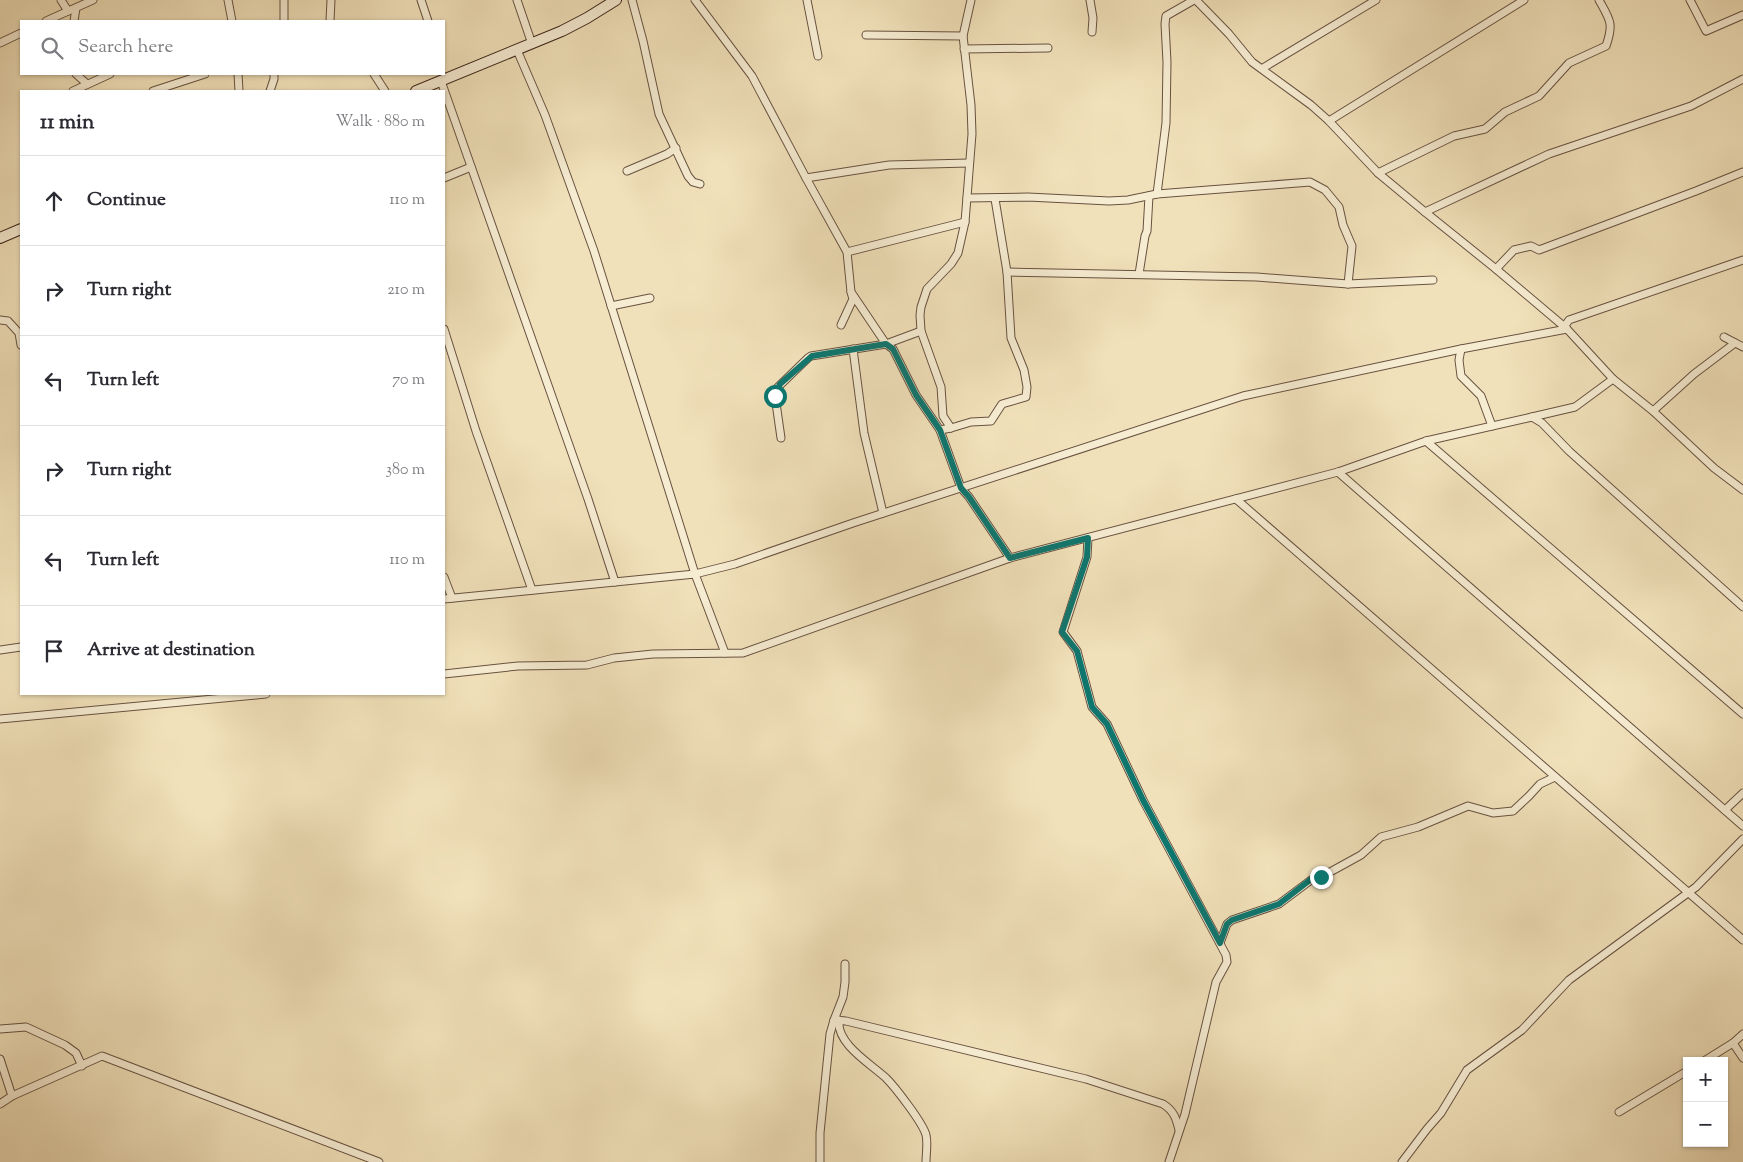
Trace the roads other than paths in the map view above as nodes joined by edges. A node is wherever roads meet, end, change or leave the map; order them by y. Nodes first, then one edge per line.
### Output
1 (61, 0) edge
2 (93, 0) edge
3 (228, 0) edge
4 (284, 0) edge
5 (331, 0) edge
6 (421, 0) edge
7 (517, 0) edge
8 (616, 0) edge
9 (632, 0) edge
10 (695, 0) edge
11 (807, 0) edge
12 (971, 0) edge
13 (1090, 0) edge
14 (1195, 0) edge
15 (1376, 0) edge
16 (1524, 0) edge
17 (1599, 0) edge
18 (1690, 0) edge
19 (76, 8) junction
20 (68, 11) junction
21 (1743, 15) edge
22 (48, 20) edge
23 (74, 20) edge
24 (232, 20) edge
25 (284, 20) edge
26 (330, 20) edge
27 (428, 20) edge
28 (1092, 32) dead end
29 (20, 33) edge
30 (866, 35) dead end
31 (963, 36) junction
32 (0, 43) edge
33 (532, 44) junction
34 (1048, 48) dead end
35 (964, 49) junction
36 (517, 50) junction
37 (818, 56) dead end
38 (1262, 68) junction
39 (77, 75) edge
40 (108, 75) edge
41 (202, 75) edge
42 (238, 75) edge
43 (274, 75) edge
44 (375, 75) edge
45 (1743, 79) edge
46 (441, 81) junction
47 (87, 84) junction
48 (75, 90) edge
49 (156, 90) edge
50 (239, 90) edge
51 (270, 90) edge
52 (384, 90) edge
53 (418, 90) edge
54 (444, 90) edge
55 (445, 92) edge
56 (1329, 121) junction
57 (676, 148) junction
58 (969, 164) junction
59 (471, 167) junction
60 (628, 171) dead end
61 (1743, 172) edge
62 (1378, 173) junction
63 (445, 178) edge
64 (806, 178) junction
65 (700, 184) dead end
66 (1157, 194) junction
67 (1149, 196) junction
68 (967, 198) junction
69 (995, 198) junction
70 (1425, 212) junction
71 (965, 222) junction
72 (20, 229) edge
73 (0, 238) edge
74 (847, 252) junction
75 (1743, 260) edge
76 (1496, 269) junction
77 (1007, 272) junction
78 (1139, 274) junction
79 (1433, 280) dead end
80 (1348, 284) junction
81 (851, 292) junction
82 (650, 298) dead end
83 (611, 306) junction
84 (0, 320) edge
85 (841, 325) dead end
86 (1565, 328) junction
87 (445, 332) edge
88 (921, 332) junction
89 (1724, 337) dead end
90 (20, 338) edge
91 (886, 344) junction
92 (1740, 344) edge
93 (853, 349) junction
94 (1461, 349) junction
95 (1613, 379) junction
96 (1653, 411) junction
97 (1532, 417) junction
98 (1492, 426) junction
99 (952, 428) junction
100 (940, 430) junction
101 (781, 438) dead end
102 (1426, 440) junction
103 (1338, 472) junction
104 (961, 488) junction
105 (1743, 490) edge
106 (1236, 499) junction
107 (882, 513) junction
108 (1088, 538) junction
109 (1010, 558) junction
110 (695, 574) junction
111 (445, 582) edge
112 (615, 582) junction
113 (532, 590) junction
114 (448, 599) edge
115 (1743, 607) edge
116 (20, 648) edge
117 (0, 650) edge
118 (725, 653) junction
119 (445, 674) edge
120 (255, 695) edge
121 (1743, 714) edge
122 (0, 719) edge
123 (1555, 777) junction
124 (1743, 793) edge
125 (1725, 810) junction
126 (1743, 826) edge
127 (1743, 839) edge
128 (1688, 893) junction
129 (1743, 940) edge
130 (1220, 943) junction
131 (845, 964) dead end
132 (836, 1020) junction
133 (0, 1029) edge
134 (1743, 1034) edge
135 (1733, 1043) junction
136 (1710, 1057) edge
137 (1743, 1058) edge
138 (0, 1059) edge
139 (82, 1066) junction
140 (1683, 1073) edge
141 (12, 1096) junction
142 (0, 1104) edge
143 (1619, 1112) dead end
144 (1179, 1131) junction
145 (379, 1162) edge
146 (820, 1162) edge
147 (926, 1162) edge
148 (1169, 1162) edge
149 (1402, 1162) edge

1 - 20 street
2 - 19 street
3 - 24 street
4 - 25 street
5 - 26 street
6 - 27 street
7 - 33 street
8 - 33 street
9 - 57 street
10 - 64 street
11 - 37 street
12 - 31 street
13 - 28 street
14 - 38 street
14 - 66 street
15 - 38 street
16 - 56 street
17 - 62 street
18 - 21 street
19 - 20 street
19 - 23 street
20 - 22 street
29 - 32 street
30 - 31 street
31 - 35 street
33 - 36 street
34 - 35 street
35 - 58 street
36 - 46 street
36 - 83 street
38 - 56 street
39 - 47 street
40 - 47 street
41 - 49 street
42 - 50 street
43 - 51 street
44 - 52 street
45 - 70 street
46 - 53 street
46 - 54 street
47 - 48 street
55 - 59 street
56 - 62 street
57 - 60 street
57 - 65 street
58 - 64 street
58 - 68 street
59 - 63 street
59 - 112 street
61 - 76 street
62 - 70 street
64 - 74 street
66 - 67 street
66 - 80 street
67 - 69 street
67 - 78 street
68 - 69 street
68 - 71 street
69 - 77 street
70 - 76 street
71 - 74 street
71 - 88 street
72 - 73 street
74 - 81 street
75 - 86 street
76 - 86 street
77 - 78 street
77 - 99 street
78 - 80 street
79 - 80 street
81 - 85 street
81 - 91 street
82 - 83 street
83 - 110 street
84 - 90 street
86 - 94 street
86 - 95 street
87 - 113 street
88 - 91 street
88 - 99 street
89 - 92 street
91 - 93 street
91 - 100 street
92 - 96 street
93 - 101 street
93 - 107 street
94 - 98 street
94 - 104 street
95 - 96 street
95 - 97 street
96 - 105 street
97 - 98 street
97 - 115 street
98 - 102 street
99 - 100 street
100 - 104 street
102 - 103 street
102 - 121 street
103 - 106 street
103 - 125 street
104 - 107 street
104 - 109 street
106 - 108 street
106 - 123 street
107 - 110 street
108 - 109 street
108 - 130 street
109 - 118 street
110 - 112 street
110 - 118 street
111 - 114 street
112 - 113 street
113 - 114 street
116 - 117 street
118 - 119 street
120 - 122 street
123 - 128 street
123 - 130 street
124 - 125 street
125 - 126 street
127 - 128 street
128 - 129 street
128 - 149 street
130 - 144 street
131 - 132 street
132 - 144 street
132 - 146 street
132 - 147 street
133 - 139 street
134 - 135 street
135 - 136 street
135 - 137 street
138 - 141 street
139 - 141 street
139 - 145 street
140 - 143 street
141 - 142 street
144 - 148 street

